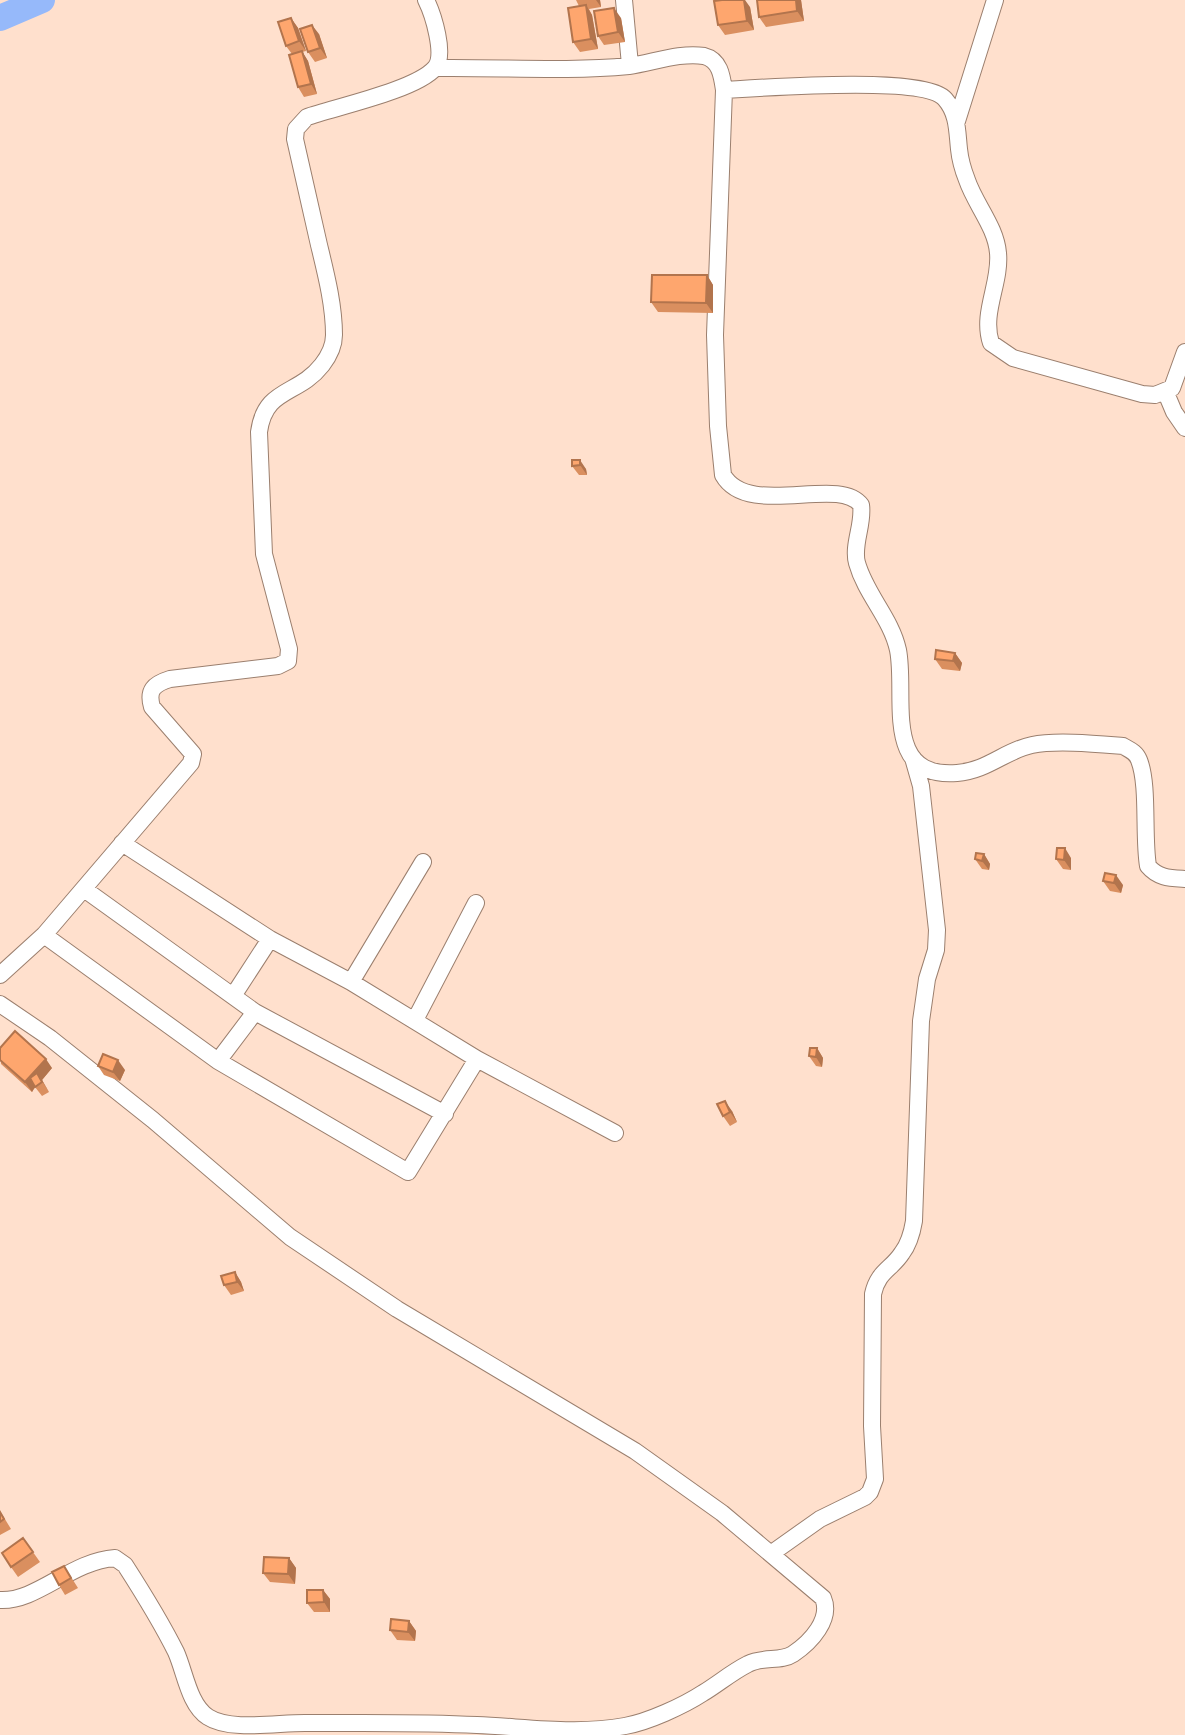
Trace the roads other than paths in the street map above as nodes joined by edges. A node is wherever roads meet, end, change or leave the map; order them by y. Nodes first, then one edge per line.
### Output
1 (426, 0) edge
2 (624, 0) edge
3 (995, 0) edge
4 (630, 65) junction
5 (436, 68) junction
6 (724, 90) junction
7 (957, 121) junction
8 (1185, 352) edge
9 (1166, 393) junction
10 (1185, 428) edge
11 (914, 758) junction
12 (122, 843) junction
13 (423, 862) dead end
14 (1185, 878) edge
15 (84, 889) junction
16 (476, 903) dead end
17 (44, 935) junction
18 (270, 939) junction
19 (0, 975) edge
20 (351, 982) junction
21 (233, 996) junction
22 (0, 1004) edge
23 (255, 1012) junction
24 (415, 1020) junction
25 (477, 1059) junction
26 (218, 1061) junction
27 (445, 1114) junction
28 (615, 1133) dead end
29 (772, 1553) junction
30 (0, 1600) edge

1 - 5 street
2 - 4 street
3 - 7 street
4 - 5 street
4 - 6 street
5 - 12 street
6 - 7 street
6 - 11 street
7 - 9 street
8 - 9 street
9 - 10 street
11 - 14 street
11 - 29 street
12 - 15 street
12 - 18 street
13 - 20 street
15 - 17 street
15 - 21 street
16 - 24 street
17 - 19 street
17 - 26 street
18 - 20 street
18 - 21 street
20 - 24 street
21 - 23 street
22 - 29 street
23 - 26 street
23 - 27 street
24 - 25 street
25 - 27 street
25 - 28 street
26 - 27 street
29 - 30 street

